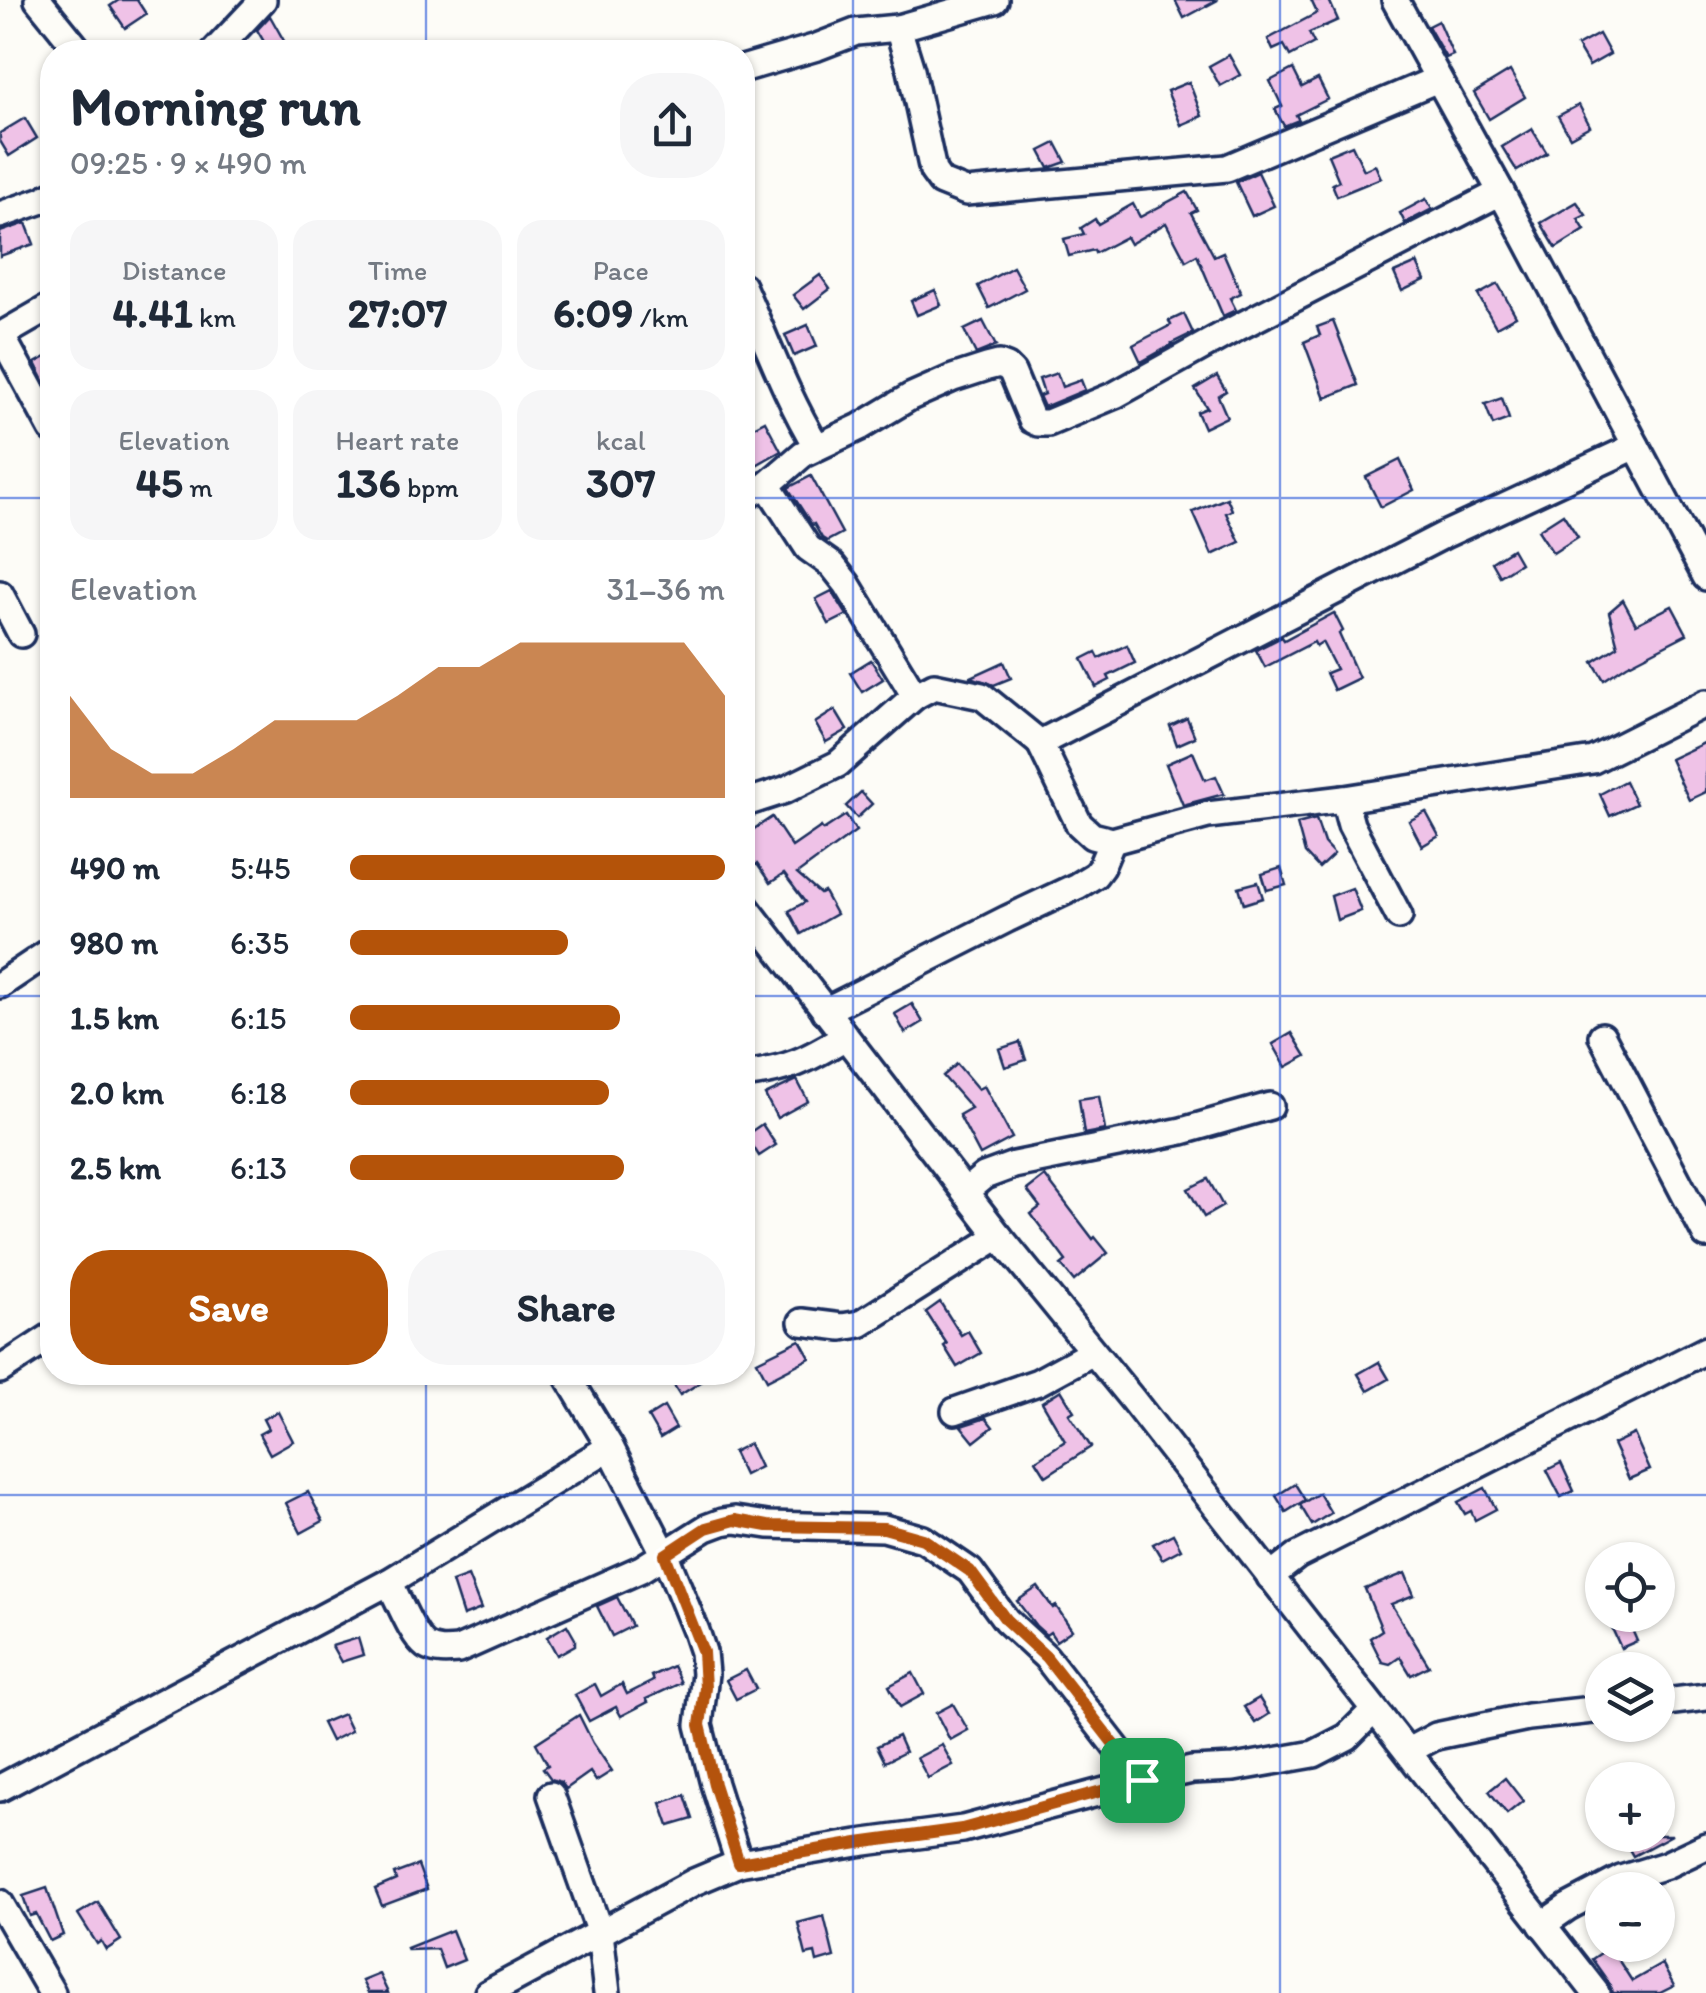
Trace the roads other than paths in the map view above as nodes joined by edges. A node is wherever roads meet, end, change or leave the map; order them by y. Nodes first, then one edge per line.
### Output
1 (38, 0) edge
2 (264, 0) edge
3 (995, 0) edge
4 (1395, 0) edge
5 (898, 28) junction
6 (70, 40) edge
7 (226, 40) edge
8 (755, 64) edge
9 (1438, 79) junction
10 (1501, 192) junction
11 (40, 201) edge
12 (0, 216) edge
13 (40, 313) edge
14 (755, 314) edge
15 (0, 336) edge
16 (40, 408) edge
17 (1636, 446) junction
18 (816, 447) junction
19 (766, 484) junction
20 (755, 490) edge
21 (1706, 577) edge
22 (0, 594) edge
23 (21, 634) dead end
24 (915, 696) junction
25 (1706, 703) edge
26 (1040, 743) junction
27 (1344, 799) junction
28 (755, 800) edge
29 (1112, 841) junction
30 (1400, 916) dead end
31 (755, 919) edge
32 (40, 958) edge
33 (0, 985) edge
34 (826, 1010) junction
35 (845, 1036) junction
36 (1602, 1036) dead end
37 (755, 1073) edge
38 (1270, 1106) dead end
39 (966, 1191) junction
40 (1706, 1235) edge
41 (999, 1236) junction
42 (802, 1322) dead end
43 (40, 1344) edge
44 (1706, 1350) edge
45 (1093, 1352) junction
46 (0, 1370) edge
47 (573, 1385) edge
48 (955, 1412) dead end
49 (610, 1447) junction
50 (665, 1555) junction
51 (1270, 1577) junction
52 (389, 1582) junction
53 (1706, 1698) edge
54 (1675, 1701) edge
55 (1374, 1710) junction
56 (1585, 1711) edge
57 (1408, 1752) junction
58 (1142, 1780) junction
59 (0, 1788) edge
60 (551, 1795) dead end
61 (1706, 1846) edge
62 (739, 1863) junction
63 (0, 1903) edge
64 (1542, 1925) junction
65 (600, 1933) junction
66 (52, 1993) edge
67 (488, 1993) edge
68 (607, 1993) edge
69 (1596, 1993) edge

1 - 6 street
2 - 7 street
3 - 5 street
4 - 9 street
5 - 8 street
5 - 9 street
9 - 10 street
10 - 17 street
10 - 18 street
11 - 12 street
13 - 15 street
14 - 18 street
15 - 16 street
17 - 21 street
17 - 26 street
18 - 19 street
19 - 20 street
19 - 24 street
22 - 23 street
24 - 26 street
24 - 28 street
25 - 27 street
26 - 29 street
27 - 29 street
27 - 30 street
29 - 34 street
31 - 34 street
32 - 33 street
34 - 35 street
35 - 37 street
35 - 39 street
36 - 40 street
38 - 39 street
39 - 41 street
41 - 42 street
41 - 45 street
43 - 46 street
44 - 51 street
45 - 48 street
45 - 51 street
47 - 49 street
49 - 50 street
49 - 52 street
50 - 52 street
50 - 58 street
50 - 62 street
51 - 55 street
52 - 59 street
53 - 54 street
55 - 57 street
55 - 58 street
56 - 57 street
57 - 64 street
58 - 62 street
60 - 65 street
61 - 64 street
62 - 65 street
63 - 66 street
64 - 69 street
65 - 67 street
65 - 68 street

